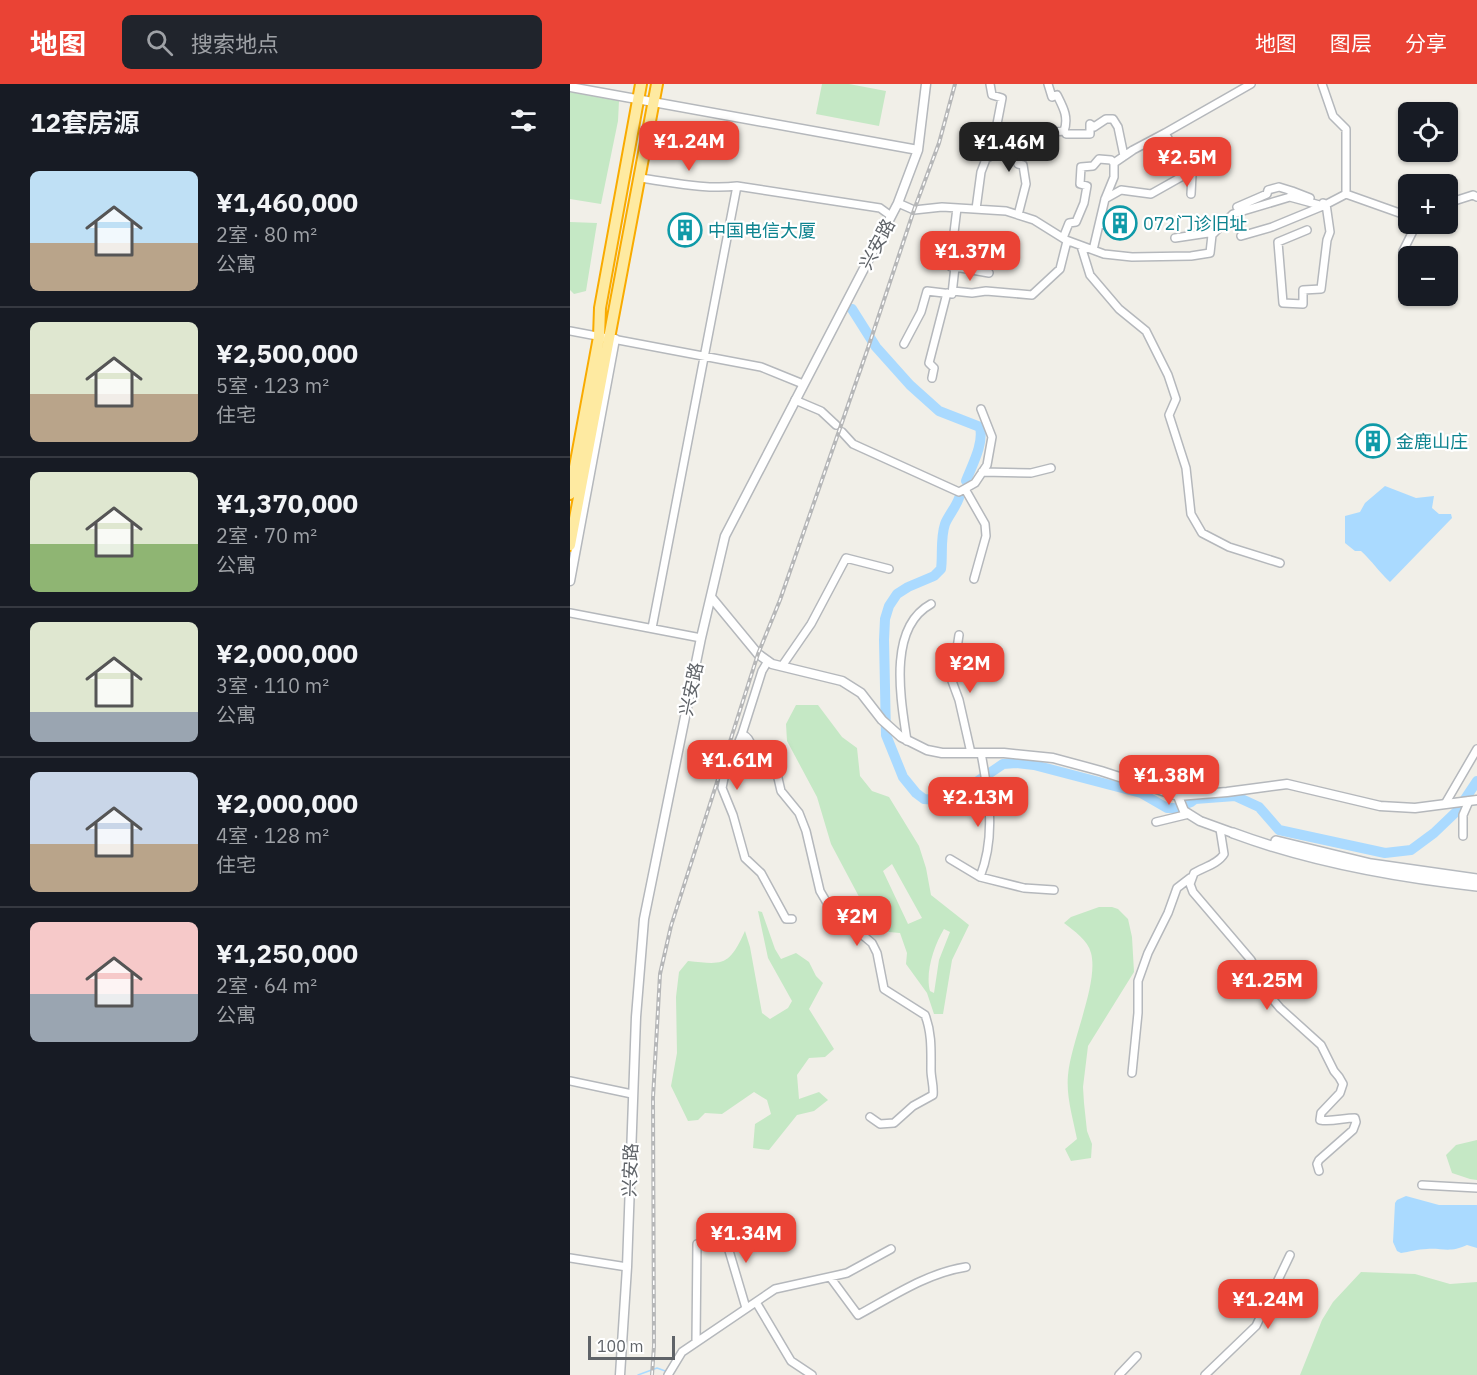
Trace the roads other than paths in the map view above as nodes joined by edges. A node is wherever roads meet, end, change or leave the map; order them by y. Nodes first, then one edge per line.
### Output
1 (640, 84) edge
2 (657, 84) edge
3 (926, 84) edge
4 (990, 84) edge
5 (1048, 84) edge
6 (1251, 84) edge
7 (1322, 84) edge
8 (570, 87) edge
9 (637, 101) junction
10 (654, 102) junction
11 (1064, 130) junction
12 (1023, 134) junction
13 (1165, 134) junction
14 (1003, 135) junction
15 (918, 150) junction
16 (1124, 156) junction
17 (1218, 162) dead end
18 (1114, 163) junction
19 (1188, 173) junction
20 (640, 178) junction
21 (737, 186) junction
22 (1191, 194) dead end
23 (1291, 194) junction
24 (1346, 194) junction
25 (1477, 197) edge
26 (1105, 199) junction
27 (1458, 199) edge
28 (898, 203) junction
29 (1324, 205) junction
30 (1237, 207) dead end
31 (957, 208) junction
32 (976, 209) junction
33 (1398, 212) edge
34 (1018, 215) junction
35 (891, 216) junction
36 (1101, 224) junction
37 (1112, 226) dead end
38 (1307, 230) dead end
39 (1215, 232) junction
40 (1241, 236) dead end
41 (1175, 238) dead end
42 (1065, 239) junction
43 (1081, 246) junction
44 (1093, 250) junction
45 (956, 267) junction
46 (989, 273) dead end
47 (950, 292) junction
48 (570, 331) edge
49 (608, 338) junction
50 (904, 344) dead end
51 (704, 357) junction
52 (932, 378) dead end
53 (803, 384) junction
54 (795, 400) junction
55 (981, 409) dead end
56 (836, 425) dead end
57 (842, 432) dead end
58 (1051, 468) dead end
59 (982, 472) junction
60 (965, 489) junction
61 (570, 494) edge
62 (570, 545) edge
63 (1280, 562) dead end
64 (889, 569) dead end
65 (974, 579) dead end
66 (570, 581) edge
67 (711, 597) junction
68 (930, 604) dead end
69 (570, 613) edge
70 (652, 628) junction
71 (959, 635) dead end
72 (701, 638) junction
73 (768, 661) junction
74 (782, 666) junction
75 (742, 734) junction
76 (907, 741) junction
77 (1477, 749) edge
78 (772, 752) dead end
79 (971, 753) junction
80 (981, 753) junction
81 (748, 768) dead end
82 (1468, 801) edge
83 (1445, 804) junction
84 (1183, 806) junction
85 (1156, 822) dead end
86 (1220, 829) junction
87 (1233, 833) junction
88 (1463, 836) dead end
89 (950, 859) dead end
90 (980, 878) junction
91 (1190, 879) junction
92 (1477, 879) edge
93 (1477, 886) edge
94 (1054, 890) dead end
95 (792, 919) dead end
96 (1132, 1073) dead end
97 (570, 1081) edge
98 (632, 1094) junction
99 (870, 1117) dead end
100 (1319, 1171) dead end
101 (1422, 1185) dead end
102 (1477, 1188) edge
103 (722, 1227) dead end
104 (697, 1244) dead end
105 (891, 1249) dead end
106 (1290, 1255) dead end
107 (570, 1258) edge
108 (627, 1267) junction
109 (966, 1267) dead end
110 (830, 1277) junction
111 (756, 1302) junction
112 (746, 1308) junction
113 (696, 1342) junction
114 (1137, 1356) dead end
115 (620, 1372) edge
116 (669, 1372) edge
117 (812, 1375) edge
118 (1119, 1375) edge
119 (1206, 1375) edge

1 - 9 highway
2 - 10 highway
3 - 15 street, 兴安路
4 - 14 street
5 - 11 street
6 - 13 street
7 - 24 street
8 - 9 street
9 - 10 street
9 - 49 highway
10 - 15 street
10 - 20 highway
11 - 12 street
11 - 16 street
12 - 14 street
12 - 34 street
13 - 16 street
13 - 19 street
14 - 32 street
15 - 28 street, 兴安路
16 - 18 street
17 - 19 street
18 - 26 street
18 - 42 street
19 - 22 street
19 - 26 street
20 - 21 street
20 - 49 highway
21 - 35 street
21 - 51 street
23 - 29 street
23 - 30 street
23 - 39 street
24 - 29 street
24 - 33 street
25 - 27 street
26 - 36 street
28 - 31 street
28 - 35 street, 兴安路
29 - 38 street
29 - 40 street
31 - 32 street
31 - 45 street
32 - 34 street
34 - 42 street
35 - 53 street, 兴安路
36 - 37 street
36 - 44 street
39 - 41 street
39 - 44 street
42 - 43 street
42 - 47 street
43 - 44 street
43 - 63 street
45 - 46 street
45 - 47 street
47 - 50 street
47 - 52 street
48 - 49 street
49 - 51 street
49 - 61 highway
49 - 62 highway
49 - 66 street
51 - 53 street
51 - 70 street
53 - 54 street, 兴安路
54 - 56 street
54 - 67 street, 兴安路
55 - 59 street
57 - 60 street
58 - 59 street
59 - 60 street
60 - 65 street
64 - 74 street
67 - 72 street, 兴安路
67 - 73 street
68 - 76 street
69 - 70 street
70 - 72 street
71 - 79 street
72 - 98 street, 兴安路
73 - 74 street
73 - 75 street
74 - 76 street
75 - 81 street
75 - 95 street
76 - 79 street
77 - 83 street
78 - 99 street
79 - 80 street
80 - 84 street
80 - 90 street
82 - 83 street
82 - 88 street
83 - 84 street
84 - 85 street
84 - 86 street
86 - 87 street
86 - 91 street
87 - 92 main road
87 - 93 main road
89 - 90 street
90 - 94 street
91 - 96 street
91 - 100 street
97 - 98 street
98 - 108 street, 兴安路
101 - 102 street
103 - 112 street
104 - 113 street
105 - 110 street
106 - 119 street
107 - 108 street
108 - 115 street, 兴安路
109 - 110 street
110 - 111 street
111 - 112 street
111 - 117 street
112 - 113 street
113 - 116 street
114 - 118 street

